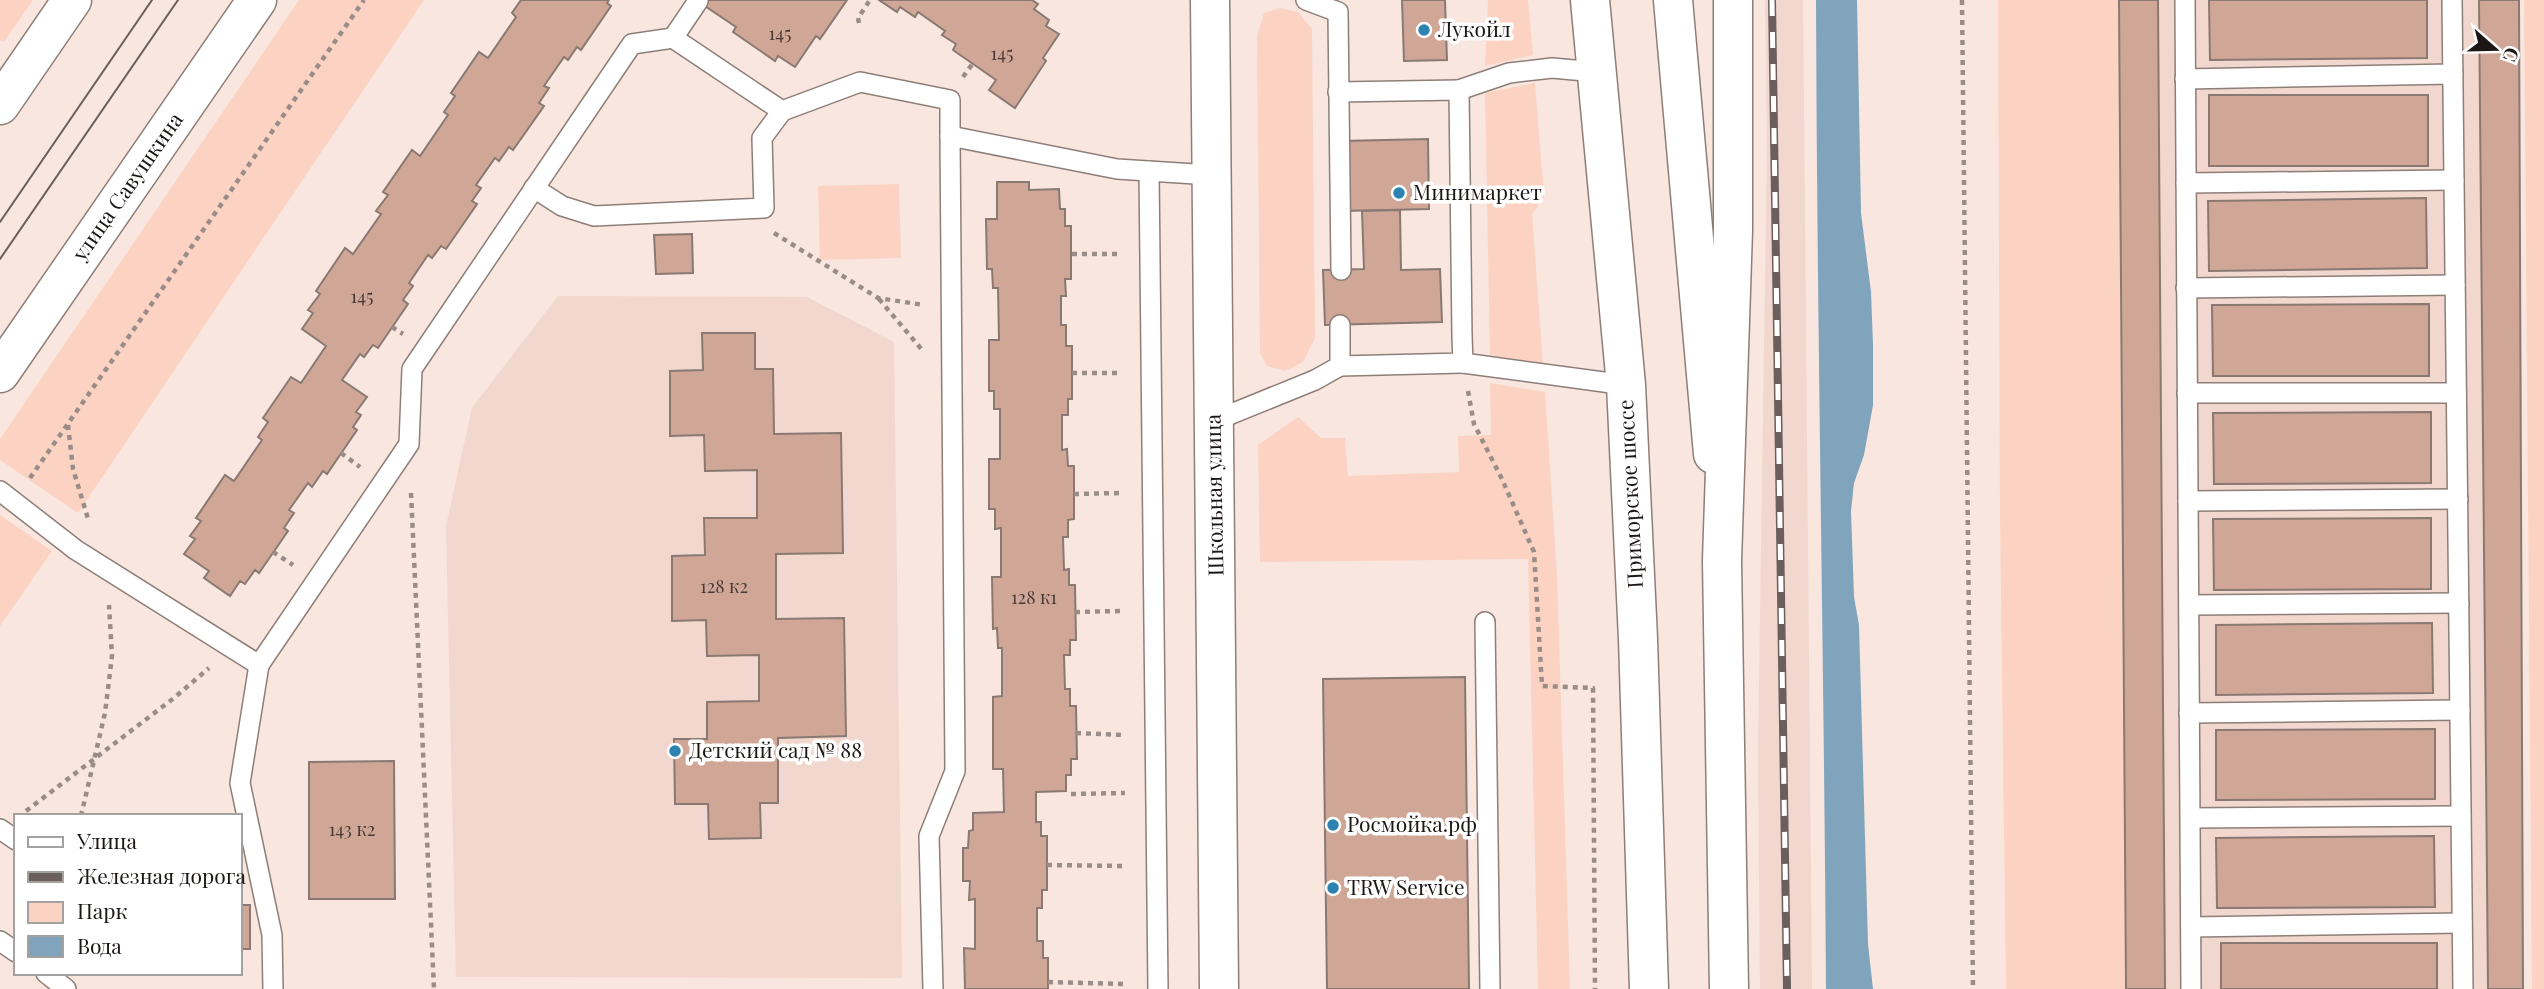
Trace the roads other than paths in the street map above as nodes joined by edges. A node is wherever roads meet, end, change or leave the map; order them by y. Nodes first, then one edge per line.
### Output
1 (72, 0) edge
2 (257, 0) edge
3 (1210, 0) edge
4 (1306, 0) edge
5 (1590, 0) edge
6 (1673, 0) edge
7 (1733, 0) edge
8 (2185, 0) edge
9 (2452, 0) edge
10 (698, 1) edge
11 (673, 38) junction
12 (1596, 72) junction
13 (2453, 74) junction
14 (2185, 79) junction
15 (7, 82) edge
16 (1459, 90) junction
17 (1338, 92) junction
18 (782, 110) junction
19 (950, 136) junction
20 (1149, 171) junction
21 (1211, 175) junction
22 (2454, 180) junction
23 (2186, 183) junction
24 (534, 188) junction
25 (1341, 270) dead end
26 (2455, 285) junction
27 (2186, 288) junction
28 (1340, 325) dead end
29 (1462, 363) junction
30 (1340, 366) junction
31 (0, 373) edge
32 (1626, 385) junction
33 (2456, 393) junction
34 (2187, 394) junction
35 (1214, 421) junction
36 (7, 496) edge
37 (2458, 499) junction
38 (2189, 501) junction
39 (1722, 561) junction
40 (2459, 603) junction
41 (2189, 605) junction
42 (1485, 622) dead end
43 (259, 665) junction
44 (2460, 710) junction
45 (2189, 713) junction
46 (2461, 816) junction
47 (2191, 818) junction
48 (2462, 923) junction
49 (2191, 927) junction
50 (273, 989) edge
51 (933, 989) edge
52 (1158, 989) edge
53 (1219, 989) edge
54 (1490, 989) edge
55 (1649, 989) edge
56 (1729, 989) edge
57 (2191, 989) edge
58 (2463, 989) edge

1 - 15 main road
2 - 31 main road, улица Савушкина
3 - 21 main road, Школьная улица
4 - 17 lane
5 - 12 main road, Приморское шоссе
6 - 39 main road
7 - 39 main road
8 - 14 lane
9 - 13 lane
10 - 11 lane
11 - 18 lane
11 - 24 lane
12 - 16 lane
12 - 32 main road, Приморское шоссе
13 - 14 lane
13 - 22 lane
14 - 23 lane
16 - 17 lane
16 - 29 lane
17 - 25 lane
18 - 19 lane
18 - 24 lane
19 - 20 lane
19 - 51 lane
20 - 21 lane
20 - 52 lane
21 - 35 main road, Школьная улица
22 - 23 lane
22 - 26 lane
23 - 27 lane
24 - 43 lane
26 - 27 lane
26 - 33 lane
27 - 34 lane
28 - 30 lane
29 - 30 lane
29 - 32 lane
30 - 35 lane
32 - 55 main road, Приморское шоссе
33 - 34 lane
33 - 37 lane
34 - 38 lane
35 - 53 main road, Школьная улица
36 - 43 lane
37 - 38 lane
37 - 40 lane
38 - 41 lane
39 - 56 main road
40 - 41 lane
40 - 44 lane
41 - 45 lane
42 - 54 lane
43 - 50 lane
44 - 45 lane
44 - 46 lane
45 - 47 lane
46 - 47 lane
46 - 48 lane
47 - 49 lane
48 - 49 lane
48 - 58 lane
49 - 57 lane

